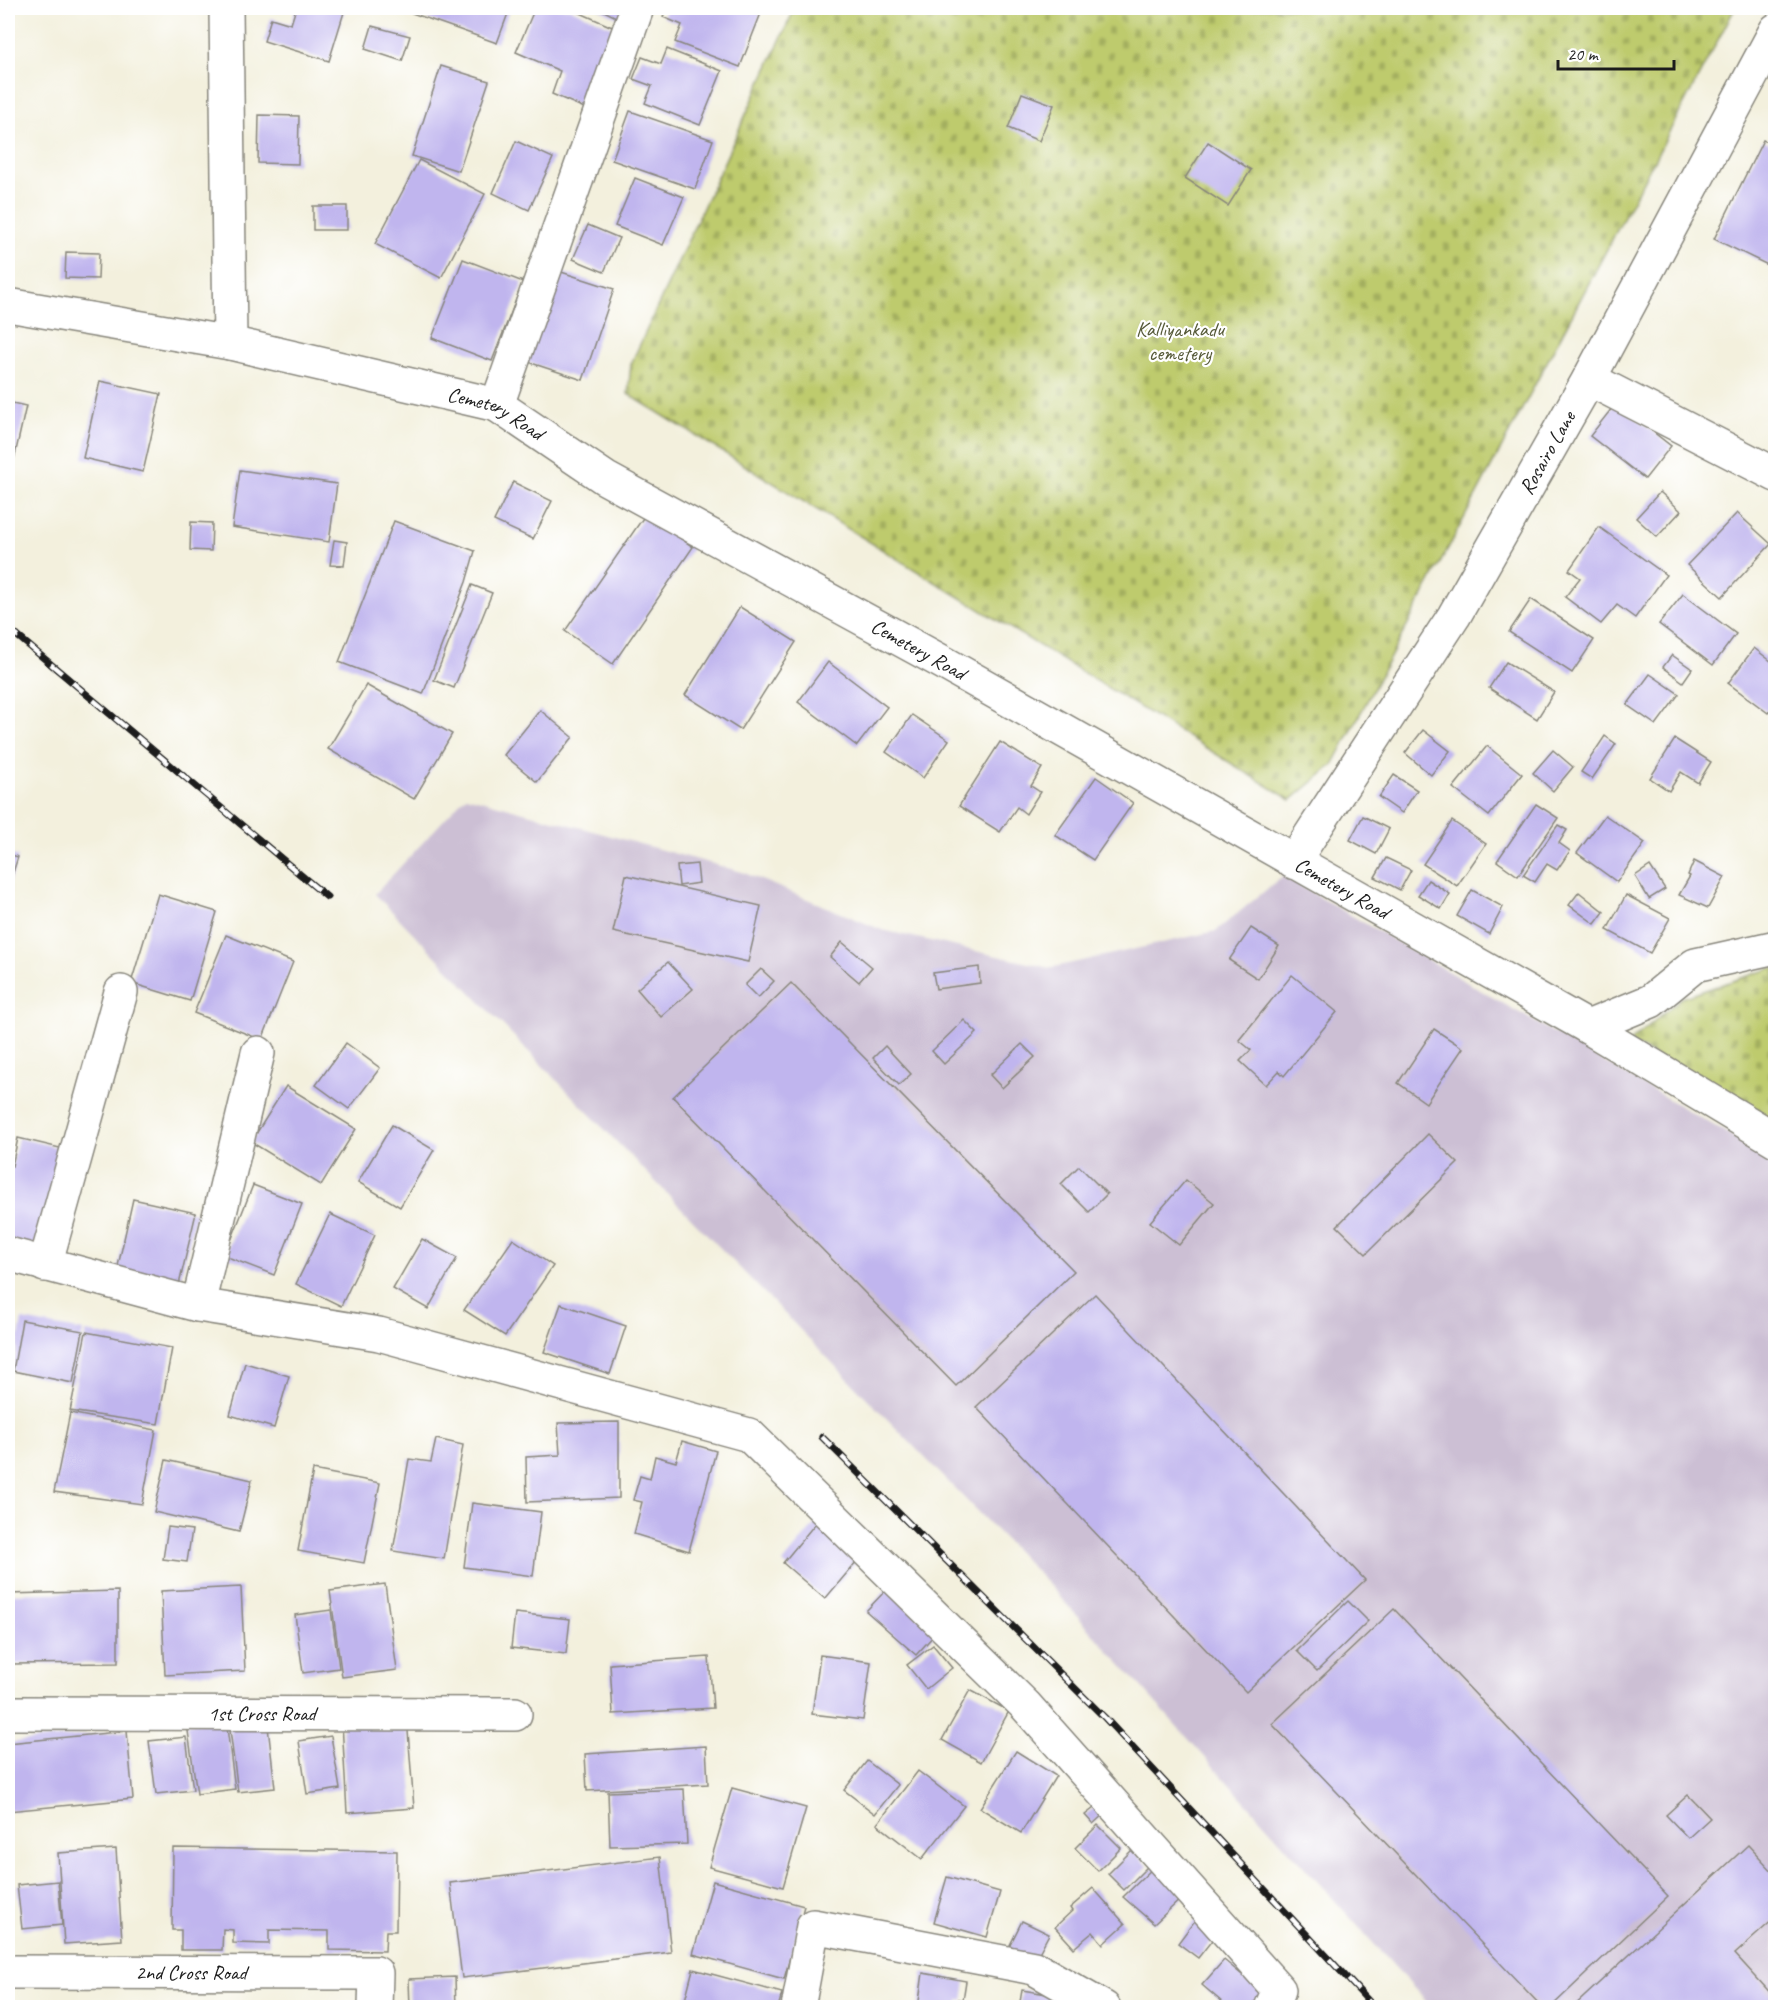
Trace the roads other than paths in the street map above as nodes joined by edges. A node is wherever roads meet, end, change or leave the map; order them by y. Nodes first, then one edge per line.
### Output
1 (226, 8) edge
2 (637, 8) edge
3 (1776, 30) edge
4 (8, 304) edge
5 (230, 343) junction
6 (1589, 379) junction
7 (497, 405) junction
8 (1776, 475) edge
9 (1293, 862) junction
10 (1776, 947) edge
11 (122, 992) dead end
12 (1588, 1027) junction
13 (258, 1053) dead end
14 (1776, 1140) edge
15 (8, 1254) edge
16 (45, 1265) junction
17 (198, 1305) junction
18 (8, 1713) edge
19 (515, 1714) dead end
20 (8, 1972) edge
21 (375, 2007) edge
22 (798, 2007) edge
23 (1104, 2007) edge
24 (1271, 2007) edge

1 - 5 street
2 - 7 street
3 - 6 street, Rosairo Lane
4 - 5 street, Cemetery Road
5 - 7 street, Cemetery Road
6 - 8 street
6 - 9 street, Rosairo Lane
7 - 9 street, Cemetery Road
9 - 12 street, Cemetery Road
10 - 12 street
11 - 16 street
12 - 14 street, Cemetery Road
13 - 17 street
15 - 16 street
16 - 17 street
17 - 24 street
18 - 19 street, 1st Cross Road
20 - 21 street, 2nd Cross Road
22 - 23 street

